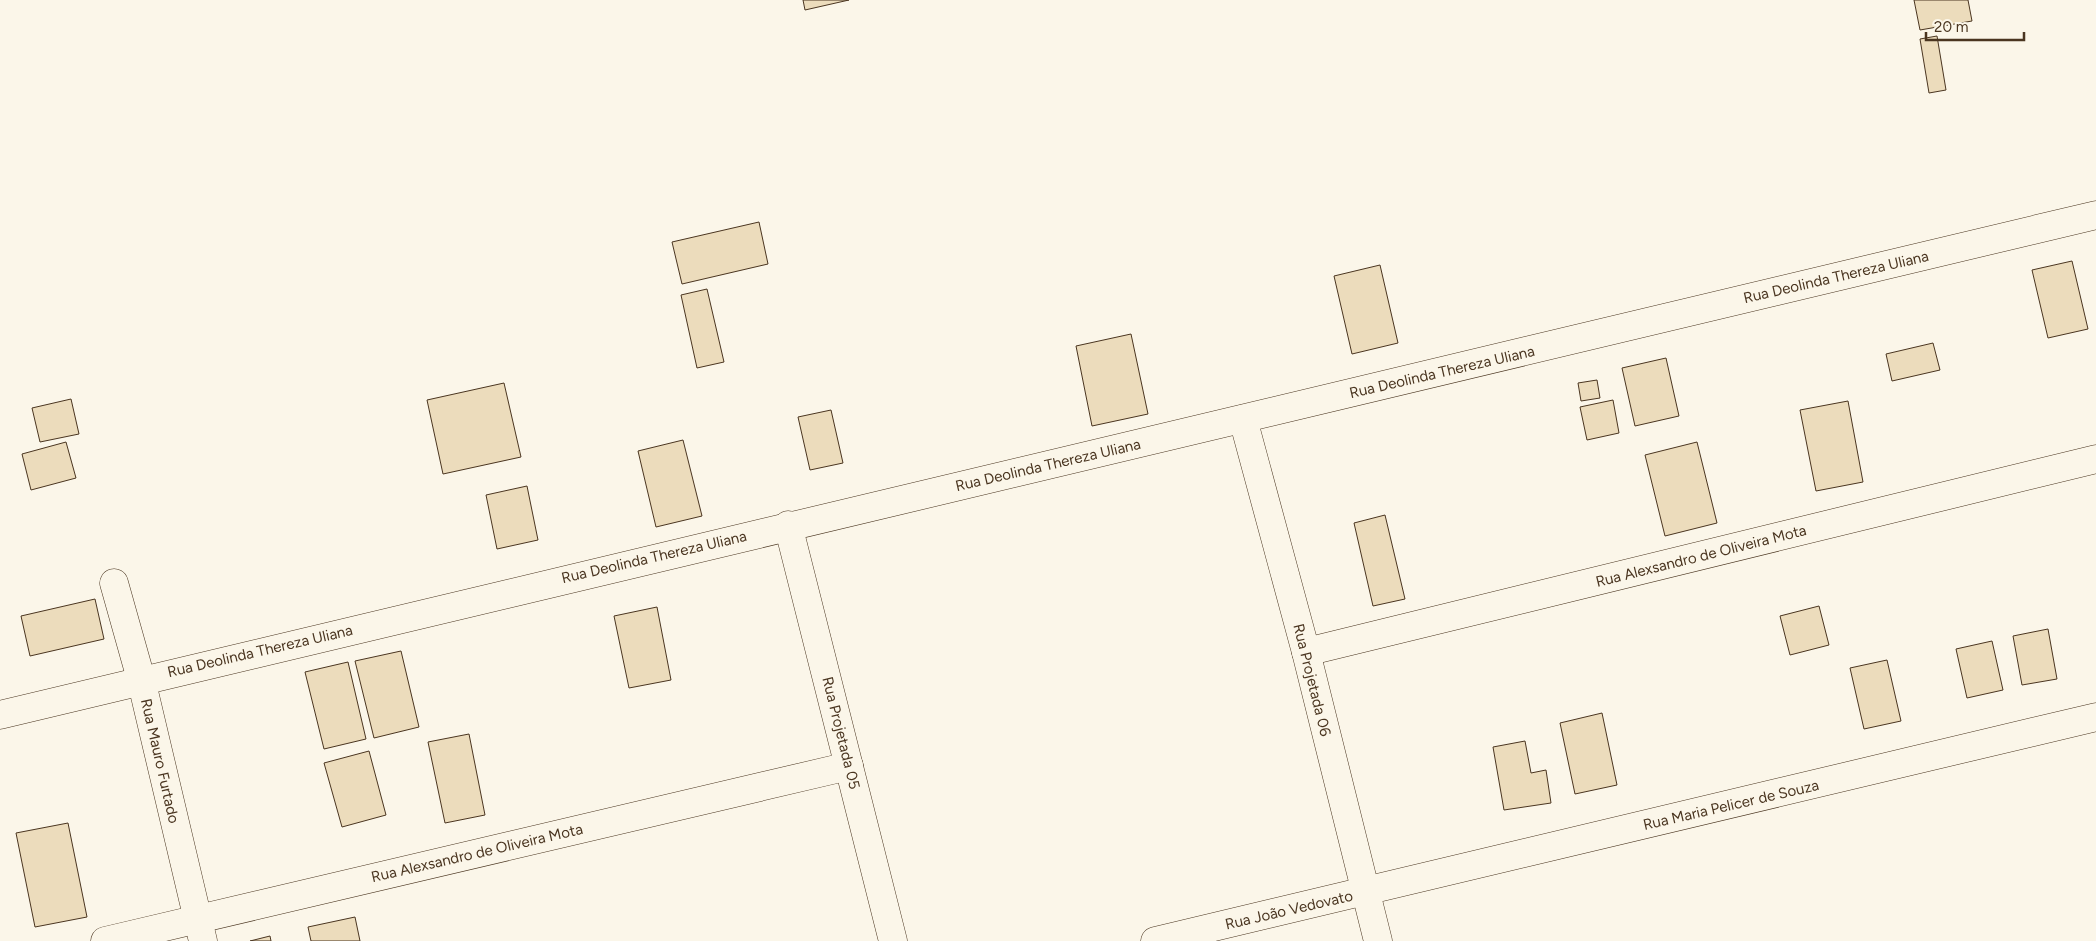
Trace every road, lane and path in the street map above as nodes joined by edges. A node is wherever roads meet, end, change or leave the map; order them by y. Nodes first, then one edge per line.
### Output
1 (2096, 215) edge
2 (1243, 419) junction
3 (2096, 459) edge
4 (788, 525) junction
5 (114, 583) dead end
6 (1306, 652) junction
7 (141, 680) junction
8 (0, 715) edge
9 (2096, 717) edge
10 (849, 766) junction
11 (1365, 892) junction
12 (200, 930) edge
13 (105, 941) edge
14 (893, 941) edge
15 (1155, 941) edge
16 (1378, 941) edge

1 - 2 street, Rua Deolinda Thereza Uliana
2 - 4 street, Rua Deolinda Thereza Uliana
2 - 6 street, Rua Projetada 06
3 - 6 street, Rua Alexsandro de Oliveira Mota
4 - 7 street, Rua Deolinda Thereza Uliana
4 - 10 street, Rua Projetada 05
5 - 7 street, Rua Mauro Furtado
6 - 11 street, Rua Projetada 06
7 - 8 street, Rua Deolinda Thereza Uliana
7 - 12 street, Rua Mauro Furtado
9 - 11 street, Rua Maria Pelicer de Souza
10 - 12 street, Rua Alexsandro de Oliveira Mota
10 - 14 street, Rua Projetada 05
11 - 15 street, Rua João Vedovato
11 - 16 street, Rua Projetada 06
12 - 13 street, Rua Alexsandro de Oliveira Mota

